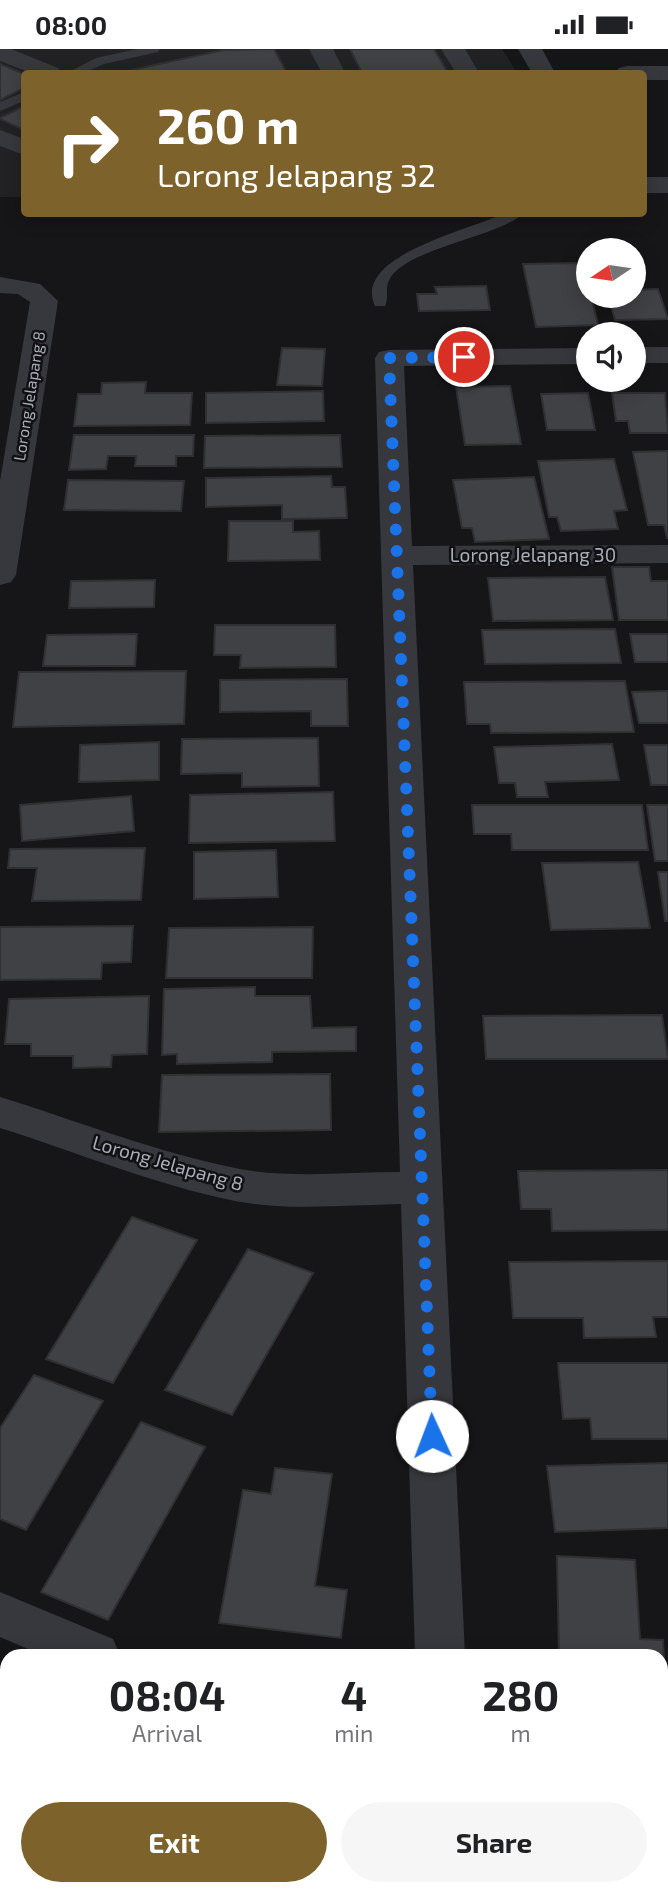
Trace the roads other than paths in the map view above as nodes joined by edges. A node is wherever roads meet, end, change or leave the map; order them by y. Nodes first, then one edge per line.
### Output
1 (154, 49) edge
2 (321, 49) edge
3 (453, 49) edge
4 (530, 49) edge
5 (0, 53) edge
6 (42, 70) edge
7 (80, 70) edge
8 (332, 70) edge
9 (465, 70) edge
10 (541, 70) edge
11 (647, 73) edge
12 (668, 73) edge
13 (21, 97) edge
14 (0, 107) edge
15 (0, 137) edge
16 (21, 147) edge
17 (647, 185) edge
18 (668, 185) edge
19 (507, 217) edge
20 (0, 285) edge
21 (380, 303) dead end
22 (646, 355) edge
23 (668, 355) edge
24 (576, 356) edge
25 (10, 455) edge
26 (668, 554) edge
27 (398, 556) junction
28 (0, 575) edge
29 (0, 1112) edge
30 (424, 1188) junction
31 (0, 1615) edge
32 (81, 1649) edge
33 (440, 1649) edge

1 - 7 lane
2 - 8 street
3 - 9 street
4 - 10 street
5 - 6 street
11 - 12 street
13 - 14 lane
15 - 16 street
17 - 18 street
19 - 21 lane
20 - 25 street, Lorong Jelapang 8
22 - 23 street
24 - 27 street
25 - 28 street, Lorong Jelapang 8
26 - 27 street, Lorong Jelapang 30
27 - 30 street
29 - 30 street, Lorong Jelapang 8
30 - 33 street
31 - 32 street

